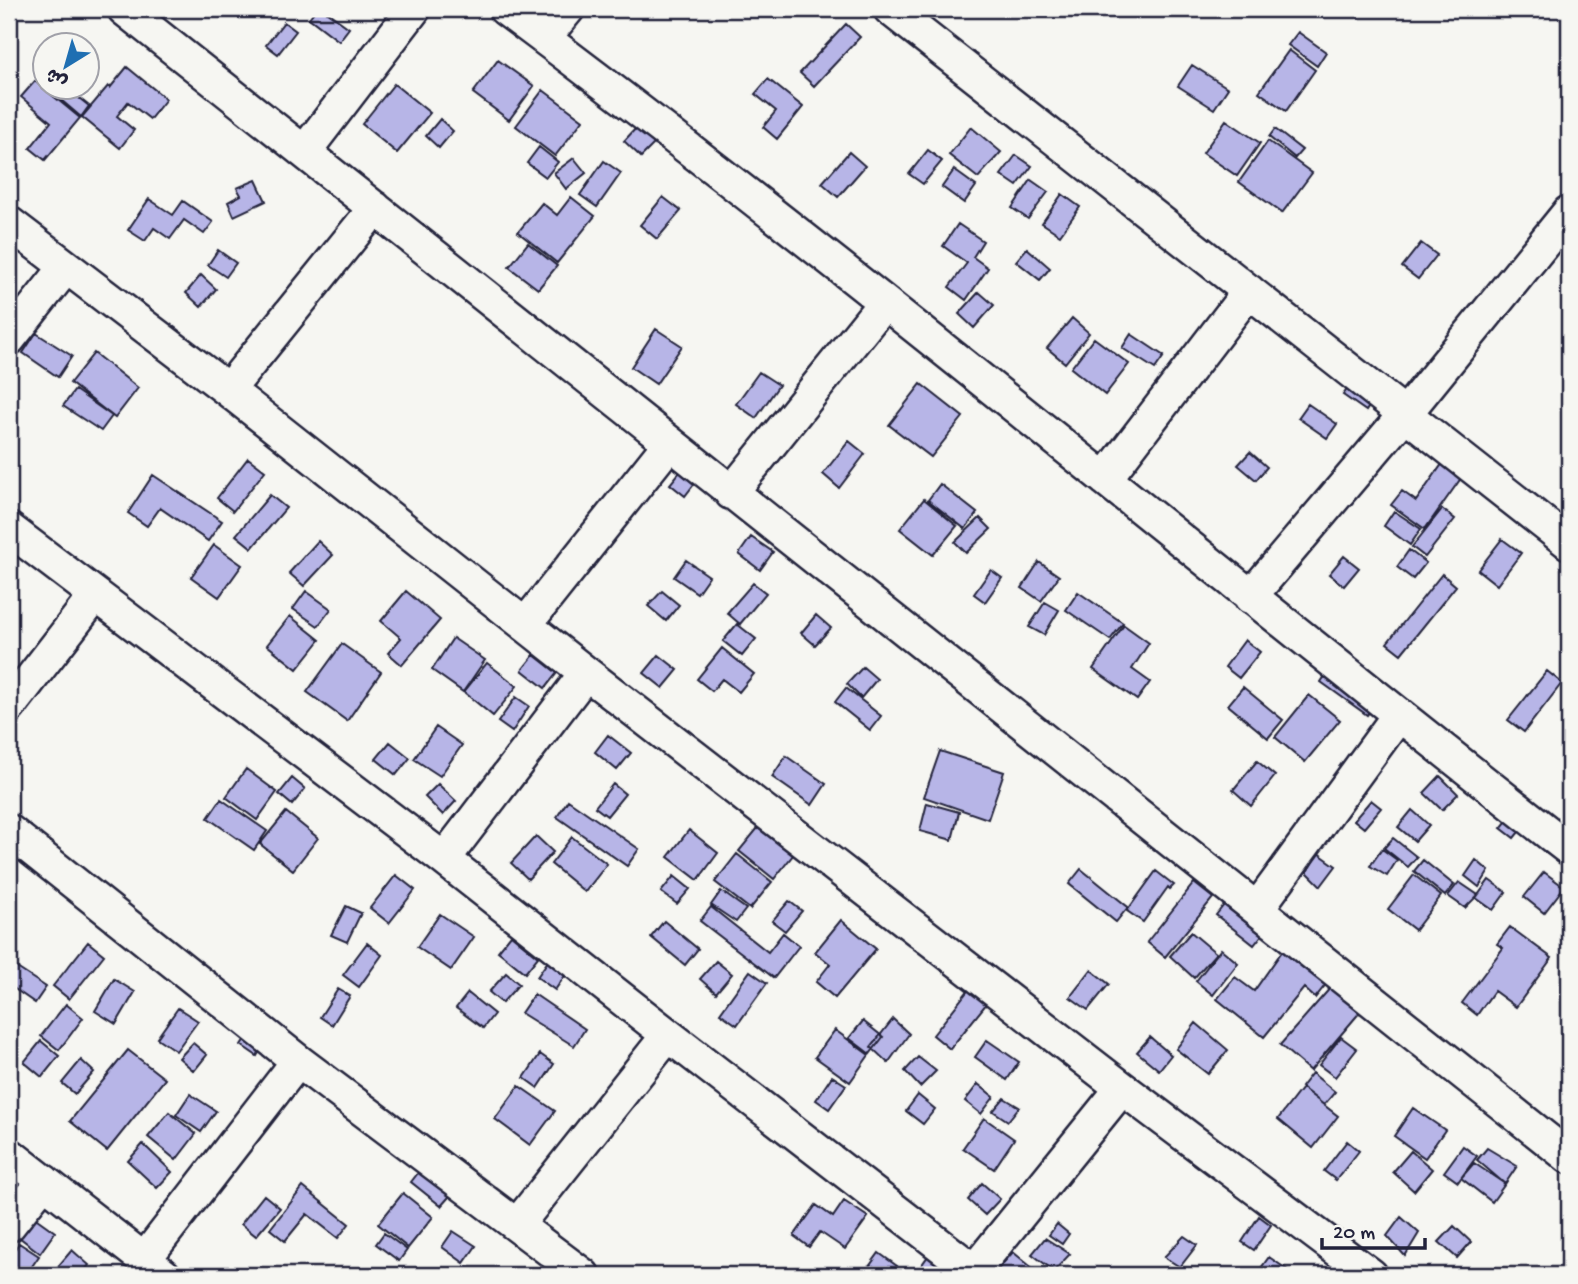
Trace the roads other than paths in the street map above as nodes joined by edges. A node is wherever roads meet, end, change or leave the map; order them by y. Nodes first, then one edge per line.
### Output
1 (124, 9) edge
2 (414, 9) edge
3 (505, 9) edge
4 (568, 9) edge
5 (890, 9) edge
6 (544, 38) junction
7 (305, 152) junction
8 (375, 208) junction
9 (1569, 212) edge
10 (9, 223) edge
11 (66, 267) junction
12 (1249, 291) junction
13 (884, 303) junction
14 (9, 339) edge
15 (228, 390) junction
16 (1405, 414) junction
17 (669, 444) junction
18 (1105, 480) junction
19 (731, 493) junction
20 (9, 529) edge
21 (1569, 543) edge
22 (95, 596) junction
23 (1250, 597) junction
24 (525, 625) junction
25 (586, 673) junction
26 (9, 708) edge
27 (1398, 716) junction
28 (9, 831) edge
29 (1569, 849) edge
30 (444, 859) junction
31 (1257, 909) junction
32 (668, 1035) junction
33 (298, 1061) junction
34 (1122, 1088) junction
35 (9, 1154) edge
36 (1569, 1157) edge
37 (44, 1181) junction
38 (9, 1225) edge
39 (517, 1225) junction
40 (154, 1268) edge
41 (976, 1273) edge
42 (583, 1275) edge
43 (1371, 1275) edge

1 - 7 street
2 - 7 street
3 - 6 street
4 - 6 street
5 - 12 street
6 - 13 street
7 - 8 street
8 - 15 street
8 - 17 street
9 - 16 street
10 - 11 street
11 - 14 street
11 - 15 street
12 - 16 street
12 - 18 street
13 - 18 street
13 - 19 street
15 - 24 street
16 - 21 street
16 - 23 street
17 - 19 street
17 - 24 street
18 - 23 street
19 - 31 street
20 - 22 street
22 - 26 street
22 - 30 street
23 - 27 street
24 - 25 street
25 - 30 street
25 - 34 street
27 - 29 street
27 - 31 street
28 - 33 street
30 - 32 street
31 - 36 street
32 - 39 street
32 - 41 street
33 - 39 street
33 - 40 street
34 - 41 street
34 - 43 street
35 - 37 street
37 - 38 street
37 - 40 street
39 - 42 street

